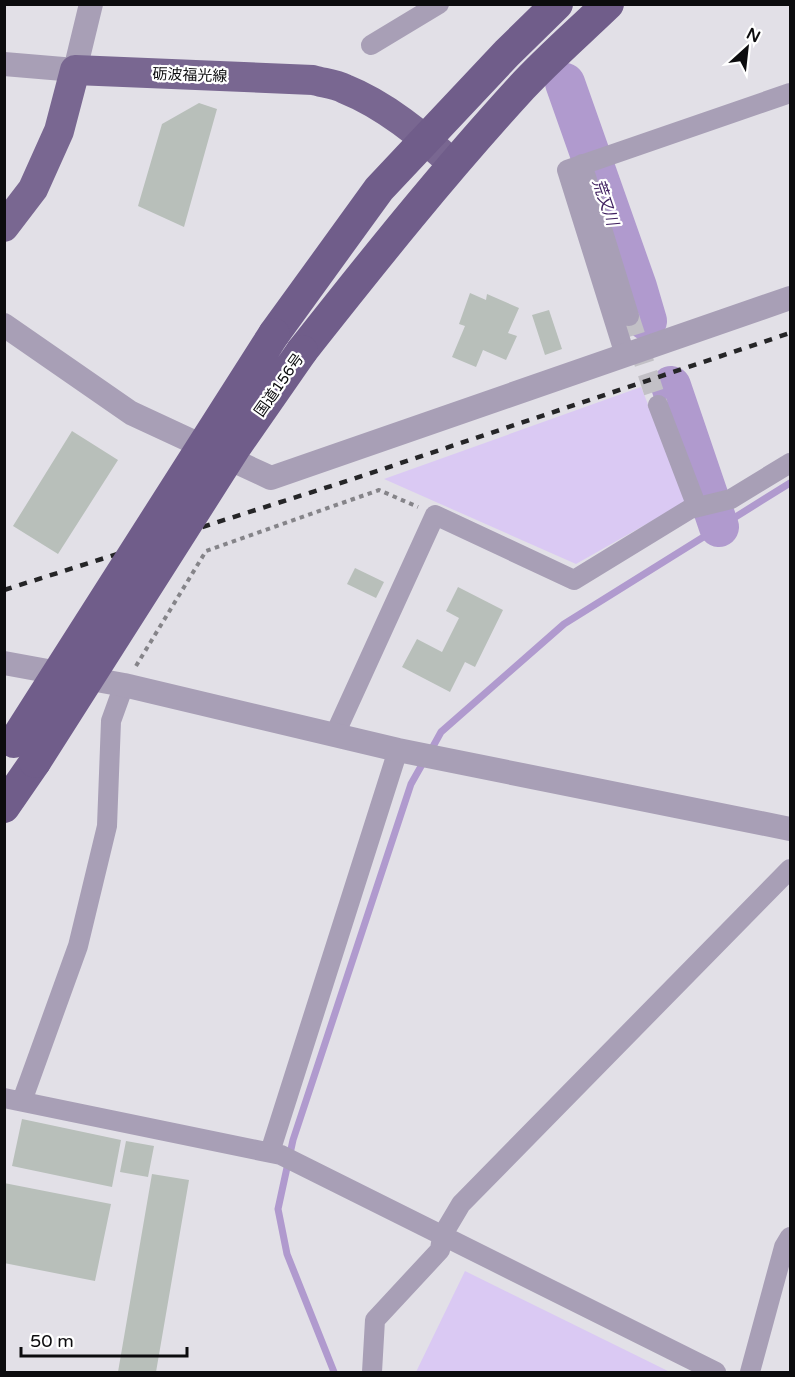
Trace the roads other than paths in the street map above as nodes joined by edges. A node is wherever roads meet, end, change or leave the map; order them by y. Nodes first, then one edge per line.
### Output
1 (91, 4) edge
2 (439, 4) edge
3 (557, 4) edge
4 (608, 4) edge
5 (371, 45) dead end
6 (4, 64) edge
7 (75, 70) junction
8 (790, 93) edge
9 (425, 138) junction
10 (453, 164) junction
11 (582, 164) junction
12 (4, 227) edge
13 (790, 298) edge
14 (629, 316) tunnel mouth
15 (4, 325) edge
16 (625, 355) junction
17 (658, 405) tunnel mouth
18 (790, 463) edge
19 (697, 507) junction
20 (4, 663) edge
21 (124, 686) junction
22 (335, 734) junction
23 (398, 750) junction
24 (18, 753) edge
25 (4, 807) edge
26 (790, 829) edge
27 (790, 869) edge
28 (13, 1100) edge
29 (270, 1152) junction
30 (442, 1236) junction
31 (790, 1237) edge
32 (372, 1372) edge
33 (716, 1372) edge
34 (750, 1372) edge

1 - 7 street
2 - 5 street
3 - 9 highway, 国道156号
4 - 10 highway, 国道156号
6 - 7 street
7 - 9 main road, 砺波福光線
7 - 12 main road
8 - 11 street
9 - 10 main road, 砺波福光線
9 - 24 highway, 国道156号, bridge
10 - 24 highway, 国道156号, bridge
11 - 14 street
11 - 16 street
13 - 16 street
15 - 16 street
17 - 19 street
18 - 19 street
19 - 22 street
20 - 21 street
21 - 22 street
21 - 28 street
22 - 23 street
23 - 26 street
23 - 29 street
24 - 25 highway, 国道156号
27 - 30 street
28 - 29 street
29 - 30 street
30 - 32 street
30 - 33 street
31 - 34 street

